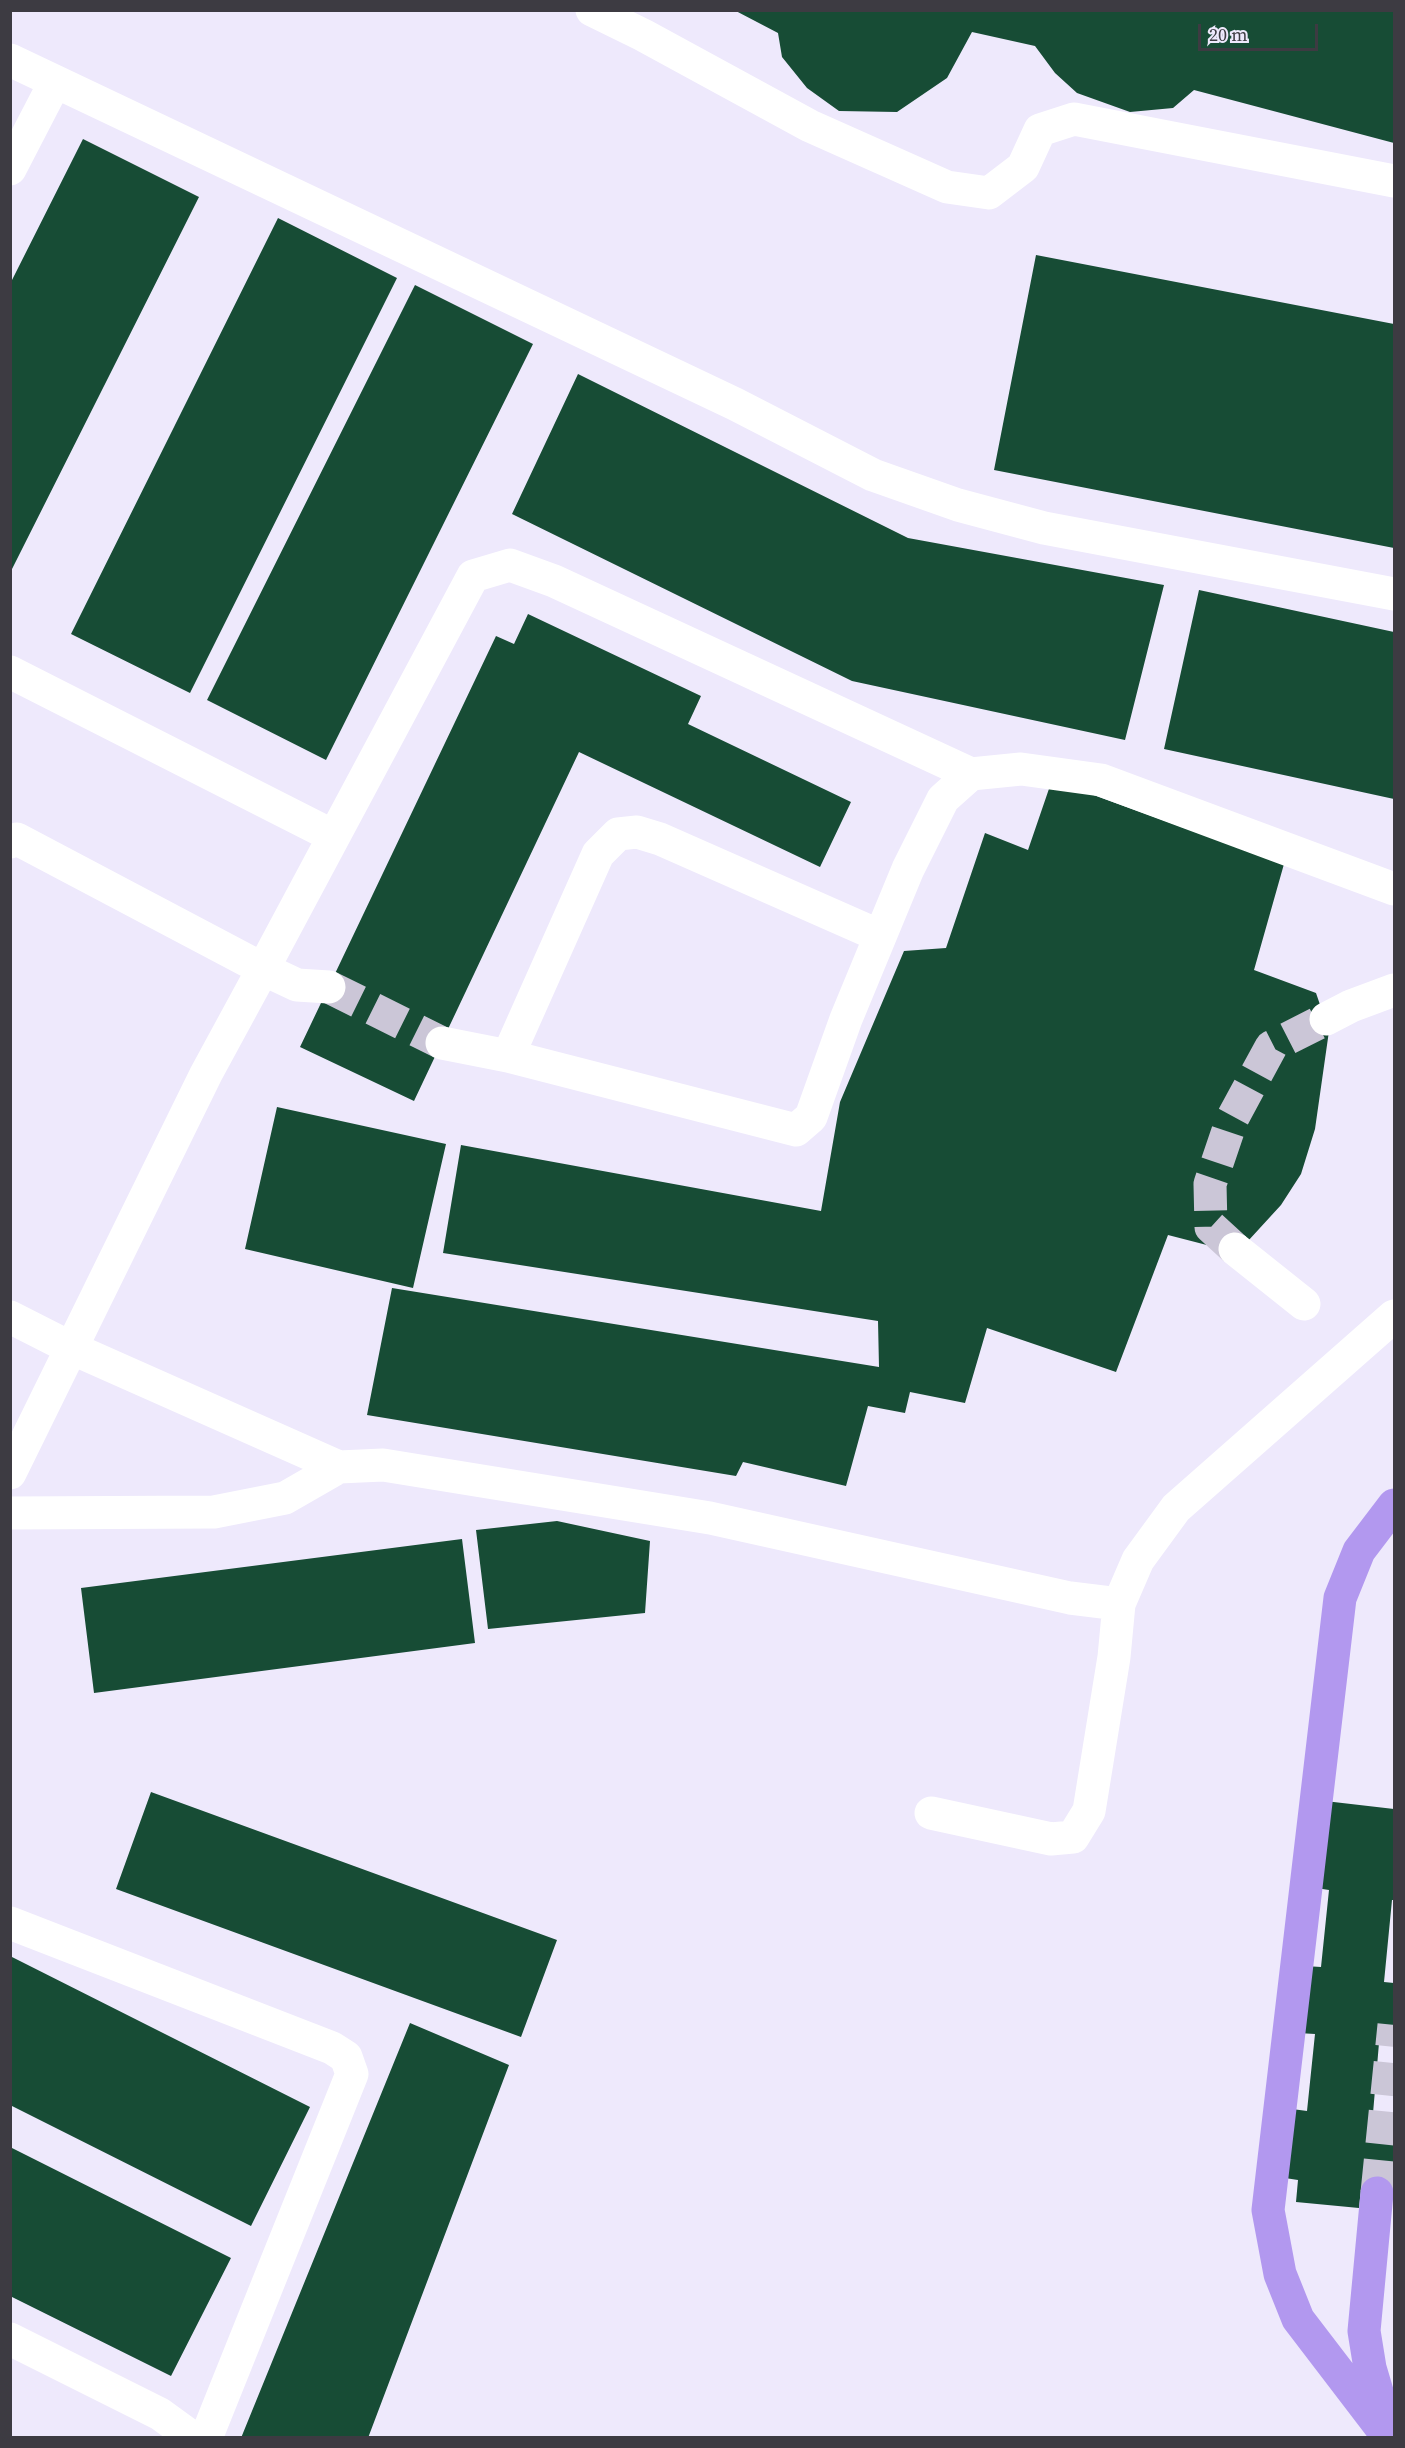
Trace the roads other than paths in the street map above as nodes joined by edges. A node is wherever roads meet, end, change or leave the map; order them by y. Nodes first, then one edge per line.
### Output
1 (592, 10) edge
2 (10, 60) edge
3 (55, 82) junction
4 (10, 169) edge
5 (1395, 181) edge
6 (1395, 594) edge
7 (10, 672) edge
8 (972, 774) junction
9 (333, 836) junction
10 (10, 842) edge
11 (1395, 889) edge
12 (880, 936) junction
13 (263, 969) junction
14 (329, 987) tunnel mouth
15 (1395, 990) edge
16 (1326, 1019) tunnel mouth
17 (442, 1043) tunnel mouth
18 (508, 1056) junction
19 (1235, 1249) tunnel mouth
20 (1304, 1304) dead end
21 (1395, 1316) edge
22 (10, 1317) edge
23 (71, 1348) junction
24 (339, 1467) junction
25 (10, 1473) edge
26 (1395, 1505) edge
27 (10, 1513) edge
28 (1119, 1604) junction
29 (931, 1813) dead end
30 (10, 1923) edge
31 (1377, 2193) tunnel mouth
32 (10, 2339) edge
33 (193, 2438) edge
34 (206, 2438) edge
35 (1390, 2438) edge

1 - 5 street
2 - 3 street
3 - 4 street
3 - 6 street
7 - 9 street
8 - 9 street
8 - 11 street
8 - 12 street
9 - 13 street
10 - 13 street
12 - 18 street
12 - 18 street
13 - 14 street
13 - 23 street
15 - 16 street
17 - 18 street
19 - 20 street
21 - 28 street
22 - 23 street
23 - 24 street
23 - 25 street
24 - 27 street
24 - 28 street
26 - 35 highway
28 - 29 street
30 - 34 street
31 - 35 highway
32 - 33 street

